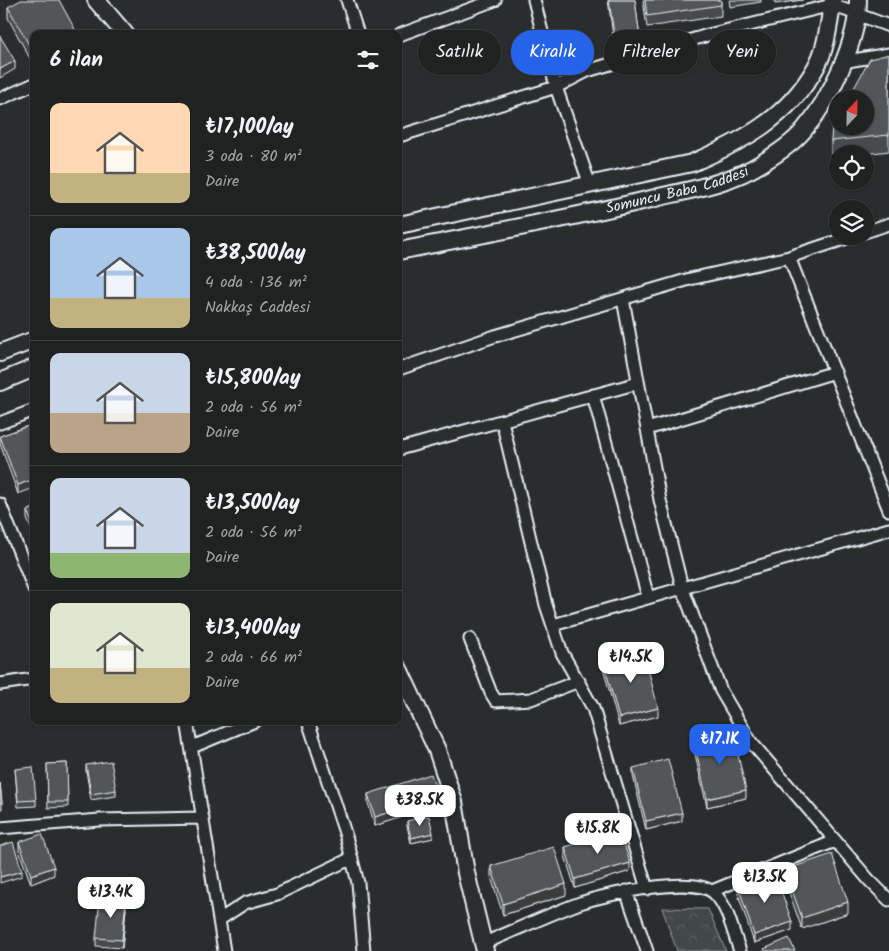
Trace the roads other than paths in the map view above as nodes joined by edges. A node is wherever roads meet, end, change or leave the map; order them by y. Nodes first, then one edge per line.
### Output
1 (96, 0) edge
2 (347, 0) edge
3 (495, 0) edge
4 (534, 0) edge
5 (832, 2) edge
6 (858, 7) edge
7 (889, 26) edge
8 (122, 30) edge
9 (357, 30) edge
10 (402, 34) edge
11 (889, 54) edge
12 (842, 62) junction
13 (30, 86) edge
14 (556, 87) junction
15 (0, 99) edge
16 (402, 135) edge
17 (590, 185) junction
18 (402, 224) edge
19 (889, 224) edge
20 (874, 229) edge
21 (829, 244) edge
22 (402, 250) edge
23 (789, 257) junction
24 (623, 298) junction
25 (30, 342) edge
26 (0, 353) edge
27 (402, 368) edge
28 (30, 370) edge
29 (835, 372) junction
30 (0, 382) edge
31 (638, 383) junction
32 (593, 395) junction
33 (30, 412) edge
34 (502, 421) junction
35 (0, 423) edge
36 (647, 429) junction
37 (402, 448) edge
38 (0, 504) edge
39 (889, 510) edge
40 (889, 529) edge
41 (30, 579) edge
42 (682, 587) junction
43 (648, 597) junction
44 (553, 625) junction
45 (470, 639) dead end
46 (402, 678) edge
47 (30, 680) edge
48 (579, 681) junction
49 (0, 684) edge
50 (188, 725) edge
51 (245, 725) edge
52 (309, 725) edge
53 (192, 747) junction
54 (204, 818) junction
55 (0, 828) edge
56 (835, 841) junction
57 (352, 858) junction
58 (647, 889) junction
59 (626, 891) junction
60 (712, 891) junction
61 (889, 900) edge
62 (220, 920) junction
63 (483, 948) edge
64 (224, 951) edge
65 (362, 951) edge
66 (646, 951) edge
67 (740, 951) edge

1 - 8 main road
2 - 9 street
3 - 10 street
4 - 14 street
5 - 6 street
5 - 14 street
5 - 17 main road, Somuncu Baba Caddesi
6 - 7 street
6 - 12 main road, Somuncu Baba Caddesi
11 - 12 street
12 - 22 main road, Somuncu Baba Caddesi
13 - 15 street
14 - 16 street
14 - 17 street
17 - 18 main road, Somuncu Baba Caddesi
19 - 20 street
21 - 23 street
23 - 24 street
23 - 29 street
24 - 27 street
24 - 31 street
25 - 26 main road
28 - 30 main road
29 - 36 street
29 - 39 street
31 - 32 street
31 - 36 street
32 - 34 street
32 - 43 street
33 - 35 street
34 - 37 street
34 - 44 street
36 - 42 street
38 - 41 street
40 - 42 street
42 - 43 street
42 - 56 street
43 - 44 street
44 - 48 street
45 - 48 street
46 - 63 main road
47 - 49 street
48 - 58 street
50 - 53 street
51 - 53 street
52 - 57 street
53 - 54 street
54 - 55 street
54 - 62 street
56 - 60 street
56 - 61 street
57 - 62 street
57 - 65 street
58 - 59 street
58 - 60 street
59 - 63 street
59 - 66 street
60 - 67 street
62 - 64 street

